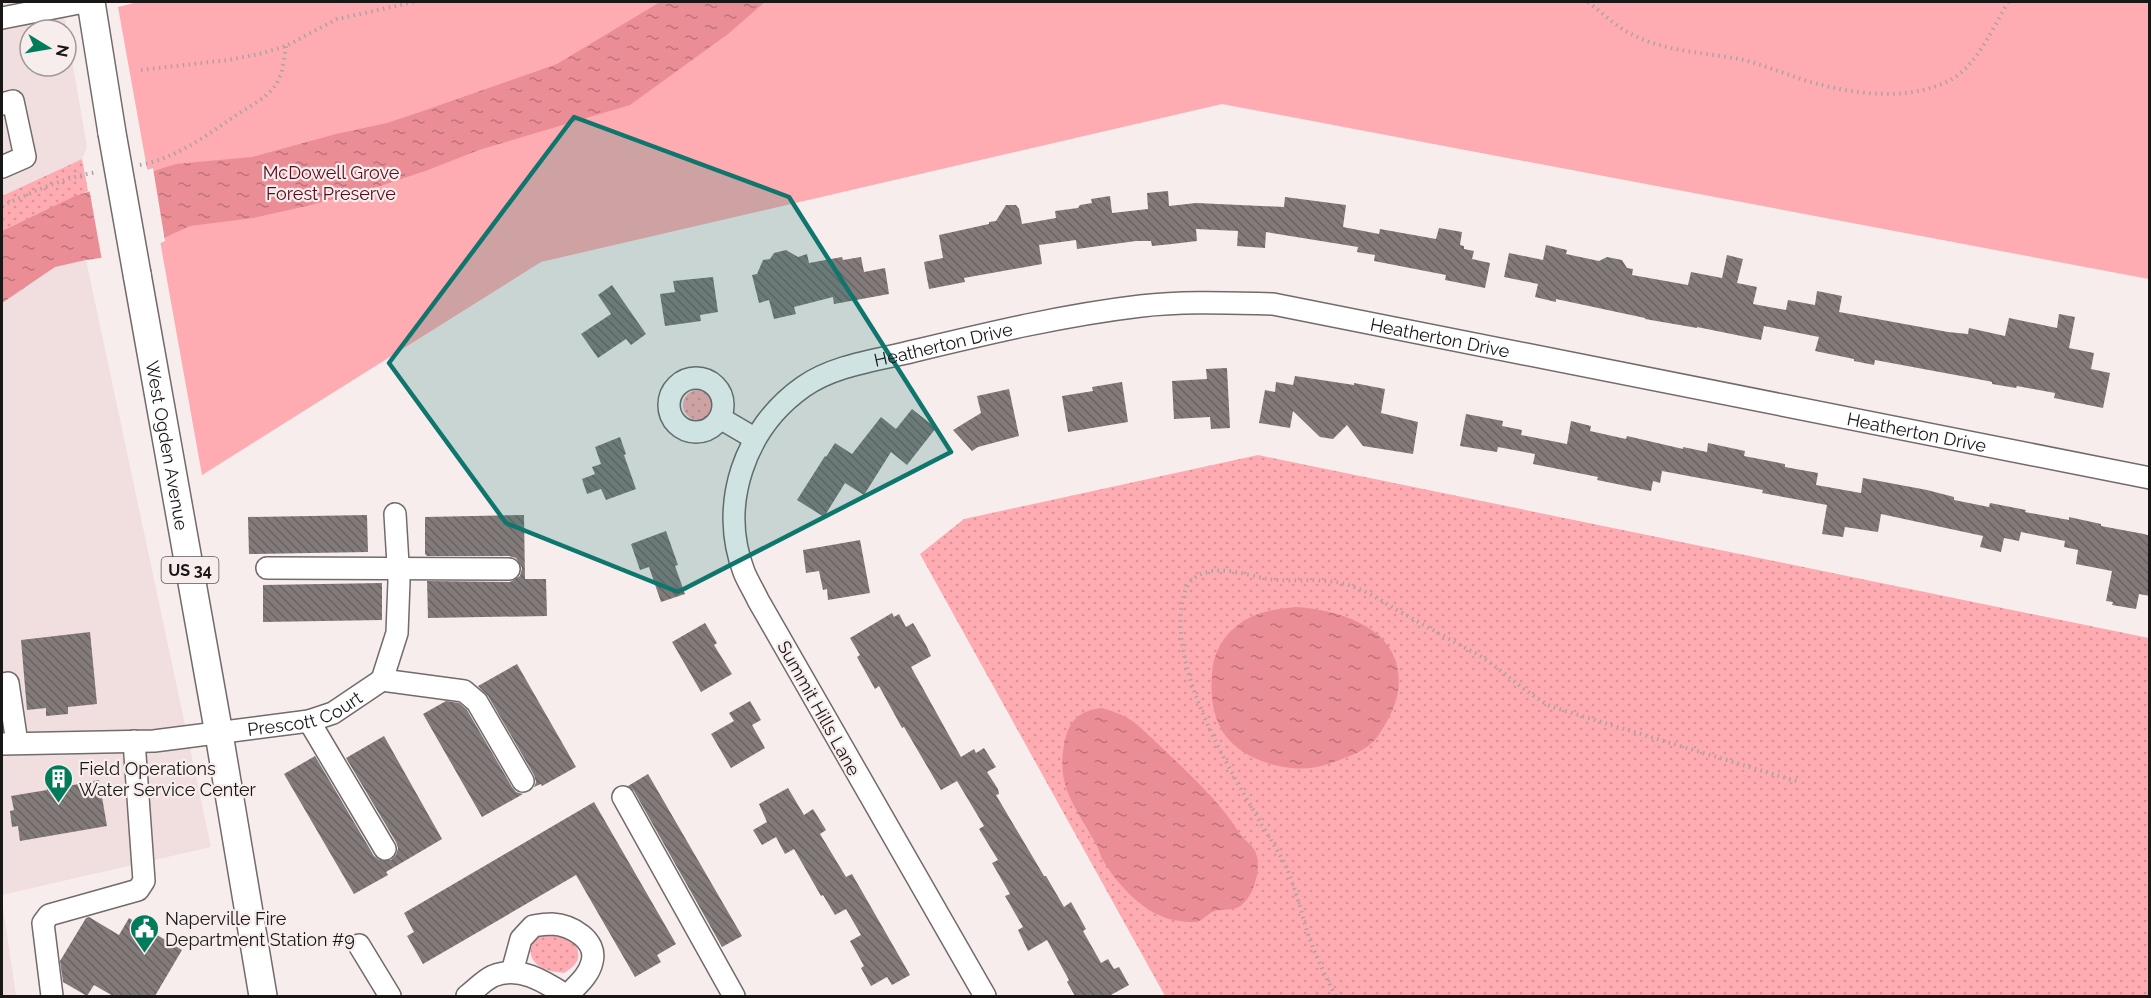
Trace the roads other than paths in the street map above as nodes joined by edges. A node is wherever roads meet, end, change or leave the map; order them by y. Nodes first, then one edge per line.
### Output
1 (84, 2) edge
2 (90, 2) edge
3 (2, 18) edge
4 (2, 104) edge
5 (2, 167) edge
6 (720, 418) dead end
7 (754, 438) junction
8 (2150, 478) edge
9 (395, 514) dead end
10 (267, 568) dead end
11 (399, 568) junction
12 (509, 569) dead end
13 (382, 680) junction
14 (2, 684) edge
15 (309, 722) junction
16 (219, 734) junction
17 (135, 741) junction
18 (9, 744) edge
19 (523, 781) dead end
20 (623, 797) dead end
21 (385, 849) dead end
22 (359, 945) dead end
23 (512, 972) dead end
24 (52, 996) edge
25 (263, 996) edge
26 (390, 996) edge
27 (467, 996) edge
28 (734, 996) edge
29 (985, 996) edge

1 - 3 street
2 - 16 main road, West Ogden Avenue / US 34, bridge
4 - 5 street
6 - 7 street
7 - 8 street, Heatherton Drive
7 - 29 street, Summit Hills Lane
9 - 11 street
10 - 11 street
11 - 12 street
11 - 13 street
13 - 15 street, Prescott Court
13 - 19 street
14 - 18 street
15 - 16 street, Prescott Court
15 - 21 street
16 - 17 street, Prescott Court
16 - 25 main road, West Ogden Avenue / US 34
17 - 18 street, Prescott Court
17 - 24 street
20 - 28 street
22 - 26 street
23 - 27 street

